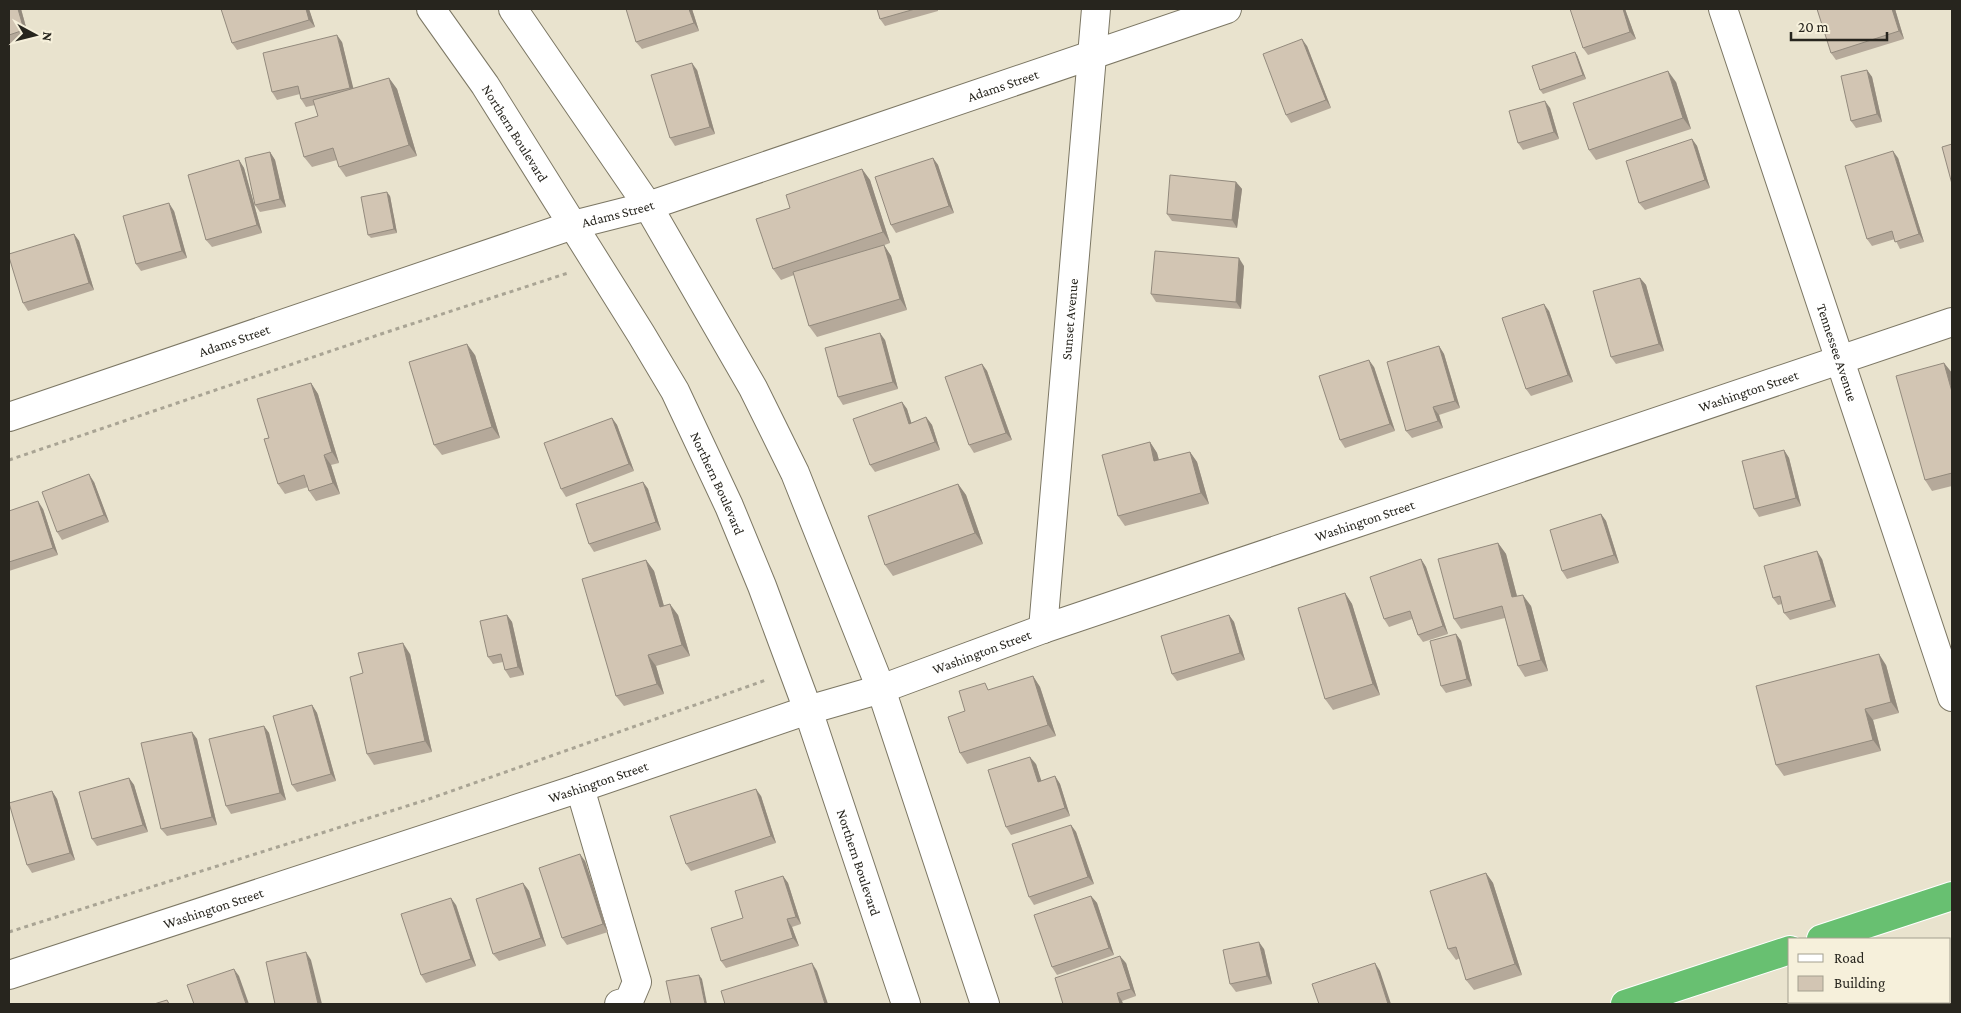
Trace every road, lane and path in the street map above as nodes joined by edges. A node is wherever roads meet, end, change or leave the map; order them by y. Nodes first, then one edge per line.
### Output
1 (431, 9) edge
2 (512, 9) edge
3 (1096, 9) edge
4 (1227, 9) edge
5 (1723, 9) edge
6 (1092, 54) junction
7 (648, 206) junction
8 (573, 225) junction
9 (573, 271) dead end
10 (1952, 322) edge
11 (1839, 360) junction
12 (9, 417) edge
13 (9, 460) edge
14 (1044, 629) junction
15 (768, 679) dead end
16 (881, 689) junction
17 (1952, 697) edge
18 (808, 710) junction
19 (580, 788) junction
20 (1952, 896) edge
21 (9, 932) edge
22 (1824, 938) edge
23 (1788, 951) edge
24 (9, 975) edge
25 (619, 1004) edge
26 (906, 1004) edge
27 (985, 1004) edge
28 (1625, 1004) edge

1 - 8 street, Northern Boulevard
2 - 7 street
3 - 6 street, Sunset Avenue
4 - 6 street, Adams Street
5 - 11 street, Tennessee Avenue
6 - 7 street, Adams Street
6 - 14 street, Sunset Avenue
7 - 8 street, Adams Street
7 - 16 street
8 - 12 street, Adams Street
8 - 18 street, Northern Boulevard
9 - 13 path
10 - 11 street, Washington Street
11 - 14 street, Washington Street
11 - 17 street, Tennessee Avenue
14 - 16 street, Washington Street
15 - 21 path
16 - 18 street, Washington Street
16 - 27 street
18 - 19 street, Washington Street
18 - 26 street, Northern Boulevard
19 - 24 street, Washington Street
19 - 25 street
20 - 22 highway
23 - 28 highway

